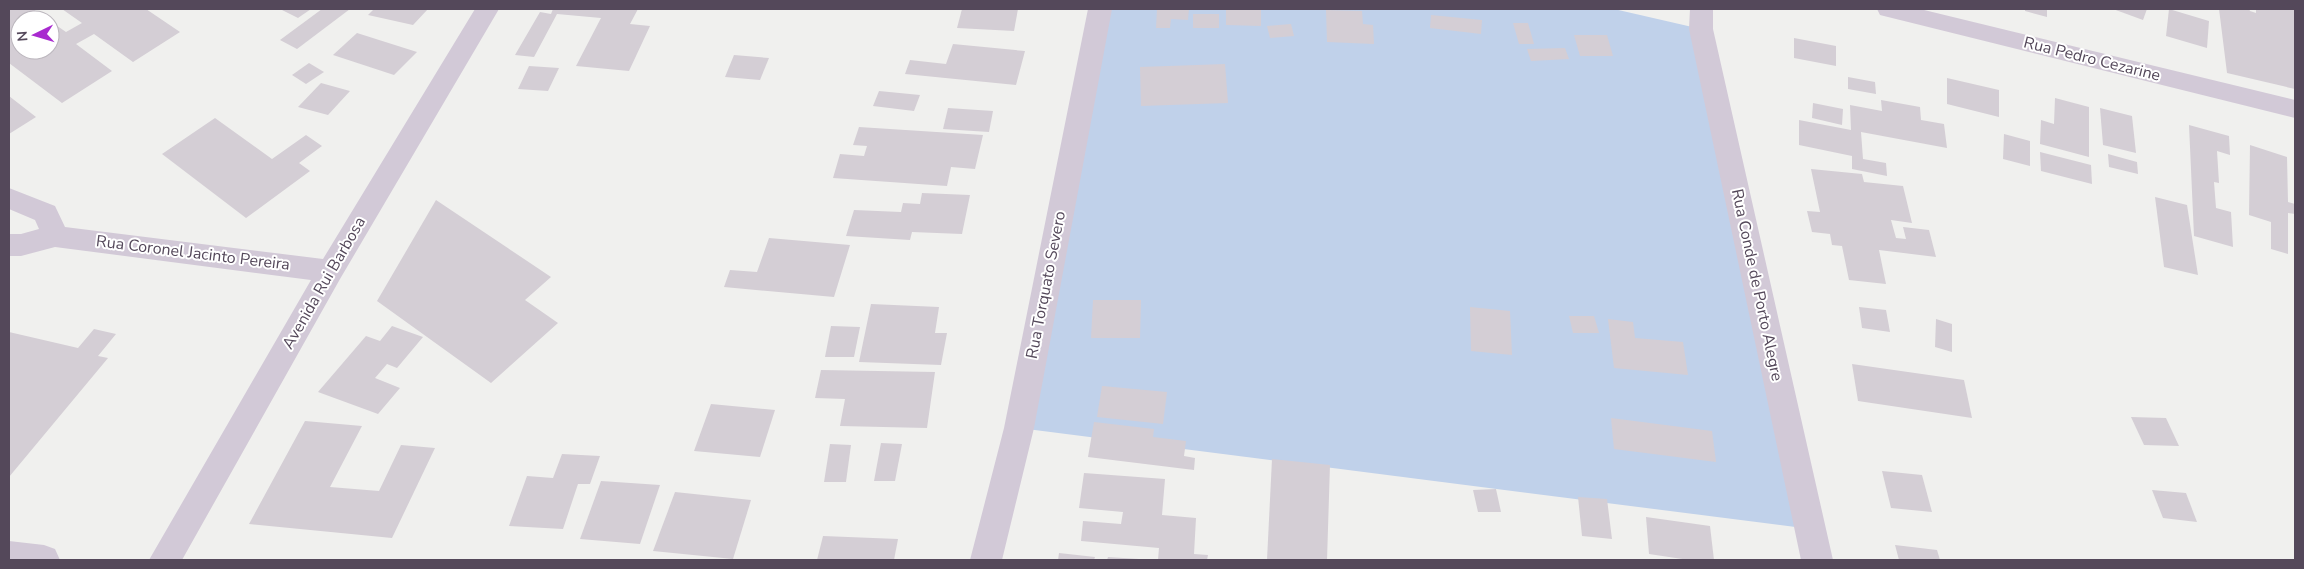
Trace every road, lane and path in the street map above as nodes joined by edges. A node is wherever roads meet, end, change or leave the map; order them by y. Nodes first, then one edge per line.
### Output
1 (487, 9) edge
2 (1100, 9) edge
3 (1702, 9) edge
4 (1888, 9) edge
5 (2295, 109) edge
6 (9, 198) edge
7 (55, 236) junction
8 (9, 245) edge
9 (330, 271) junction
10 (9, 556) edge
11 (44, 560) edge
12 (165, 560) edge
13 (986, 560) edge
14 (1817, 560) edge

1 - 9 street, Avenida Rui Barbosa
2 - 13 street, Rua Torquato Severo
3 - 14 street, Rua Conde de Porto Alegre
4 - 5 street, Rua Pedro Cezarine
6 - 7 street
7 - 8 street, Rua Coronel Jacinto Pereira
7 - 9 street, Rua Coronel Jacinto Pereira
9 - 12 street, Avenida Rui Barbosa
10 - 11 street

